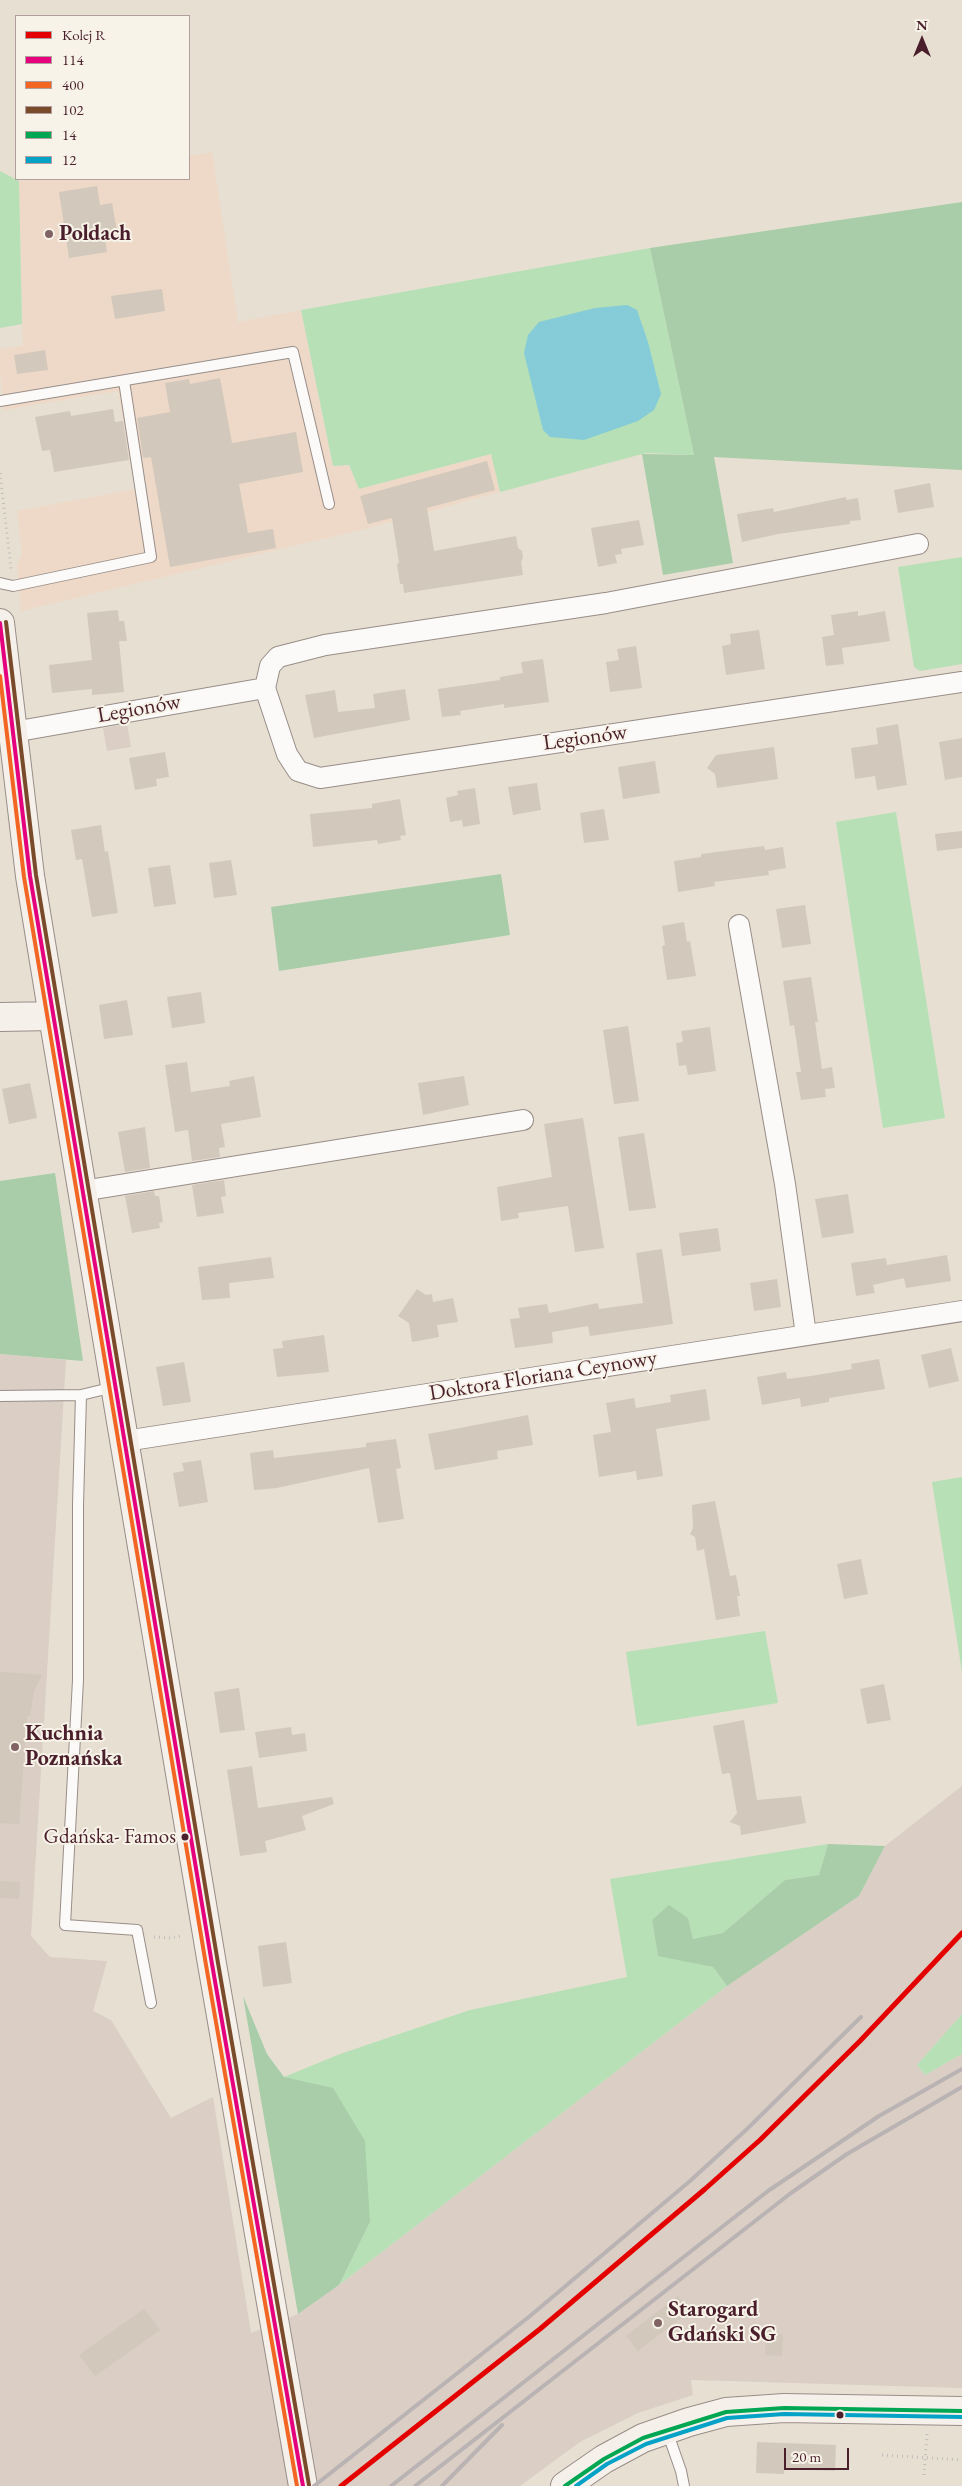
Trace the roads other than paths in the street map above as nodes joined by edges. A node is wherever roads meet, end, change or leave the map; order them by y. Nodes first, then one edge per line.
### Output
1 (124, 381) junction
2 (0, 401) edge
3 (329, 504) dead end
4 (918, 544) dead end
5 (0, 583) edge
6 (0, 623) edge
7 (962, 682) edge
8 (265, 688) junction
9 (13, 732) junction
10 (739, 924) dead end
11 (53, 1016) junction
12 (0, 1017) edge
13 (523, 1120) dead end
14 (82, 1191) junction
15 (962, 1311) edge
16 (806, 1335) junction
17 (115, 1387) junction
18 (81, 1395) junction
19 (0, 1396) edge
20 (125, 1442) junction
21 (151, 2003) dead end
22 (962, 2411) edge
23 (667, 2430) junction
24 (303, 2486) edge
25 (565, 2486) edge
26 (684, 2486) edge

1 - 2 lane
1 - 3 lane
1 - 5 lane
4 - 8 street
6 - 9 main road
7 - 8 street, Legionów
8 - 9 street, Legionów
9 - 11 main road
10 - 16 street
11 - 12 main road
11 - 14 main road
13 - 14 street
14 - 17 main road
15 - 16 street, Doktora Floriana Ceynowy
16 - 20 street, Doktora Floriana Ceynowy
17 - 18 lane
17 - 20 main road
18 - 19 lane
18 - 21 lane
20 - 24 main road
22 - 23 main road
23 - 25 main road
23 - 26 lane

